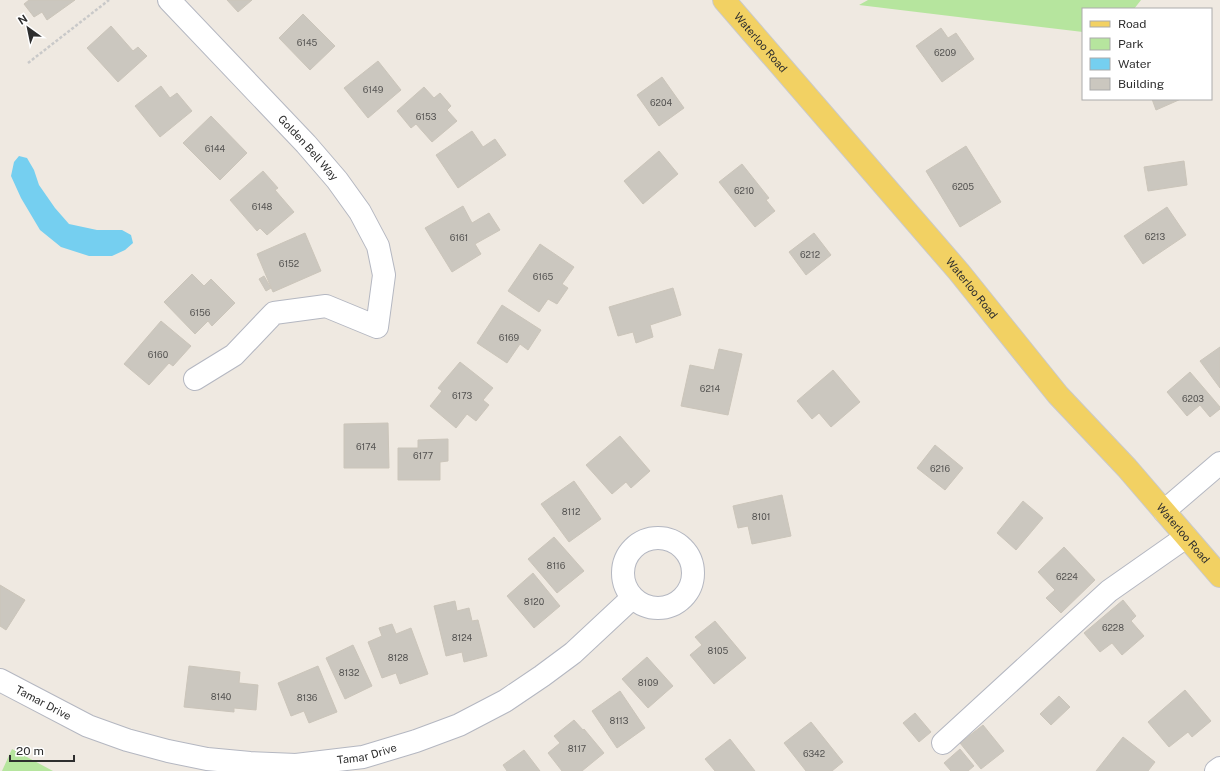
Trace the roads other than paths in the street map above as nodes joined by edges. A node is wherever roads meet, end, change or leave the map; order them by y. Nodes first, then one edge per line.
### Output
1 (169, 0) edge
2 (724, 0) edge
3 (195, 379) dead end
4 (1220, 463) edge
5 (1164, 511) junction
6 (1186, 537) junction
7 (1220, 576) edge
8 (632, 598) dead end
9 (0, 680) edge
10 (943, 743) dead end
11 (365, 764) edge
12 (1220, 768) edge
13 (1216, 771) edge

1 - 3 street, Golden Bell Way
2 - 5 main road, Waterloo Road
4 - 5 street
5 - 6 main road, Waterloo Road
6 - 7 main road, Waterloo Road
6 - 10 street
8 - 11 street, Tamar Drive
9 - 11 street, Tamar Drive
12 - 13 street

